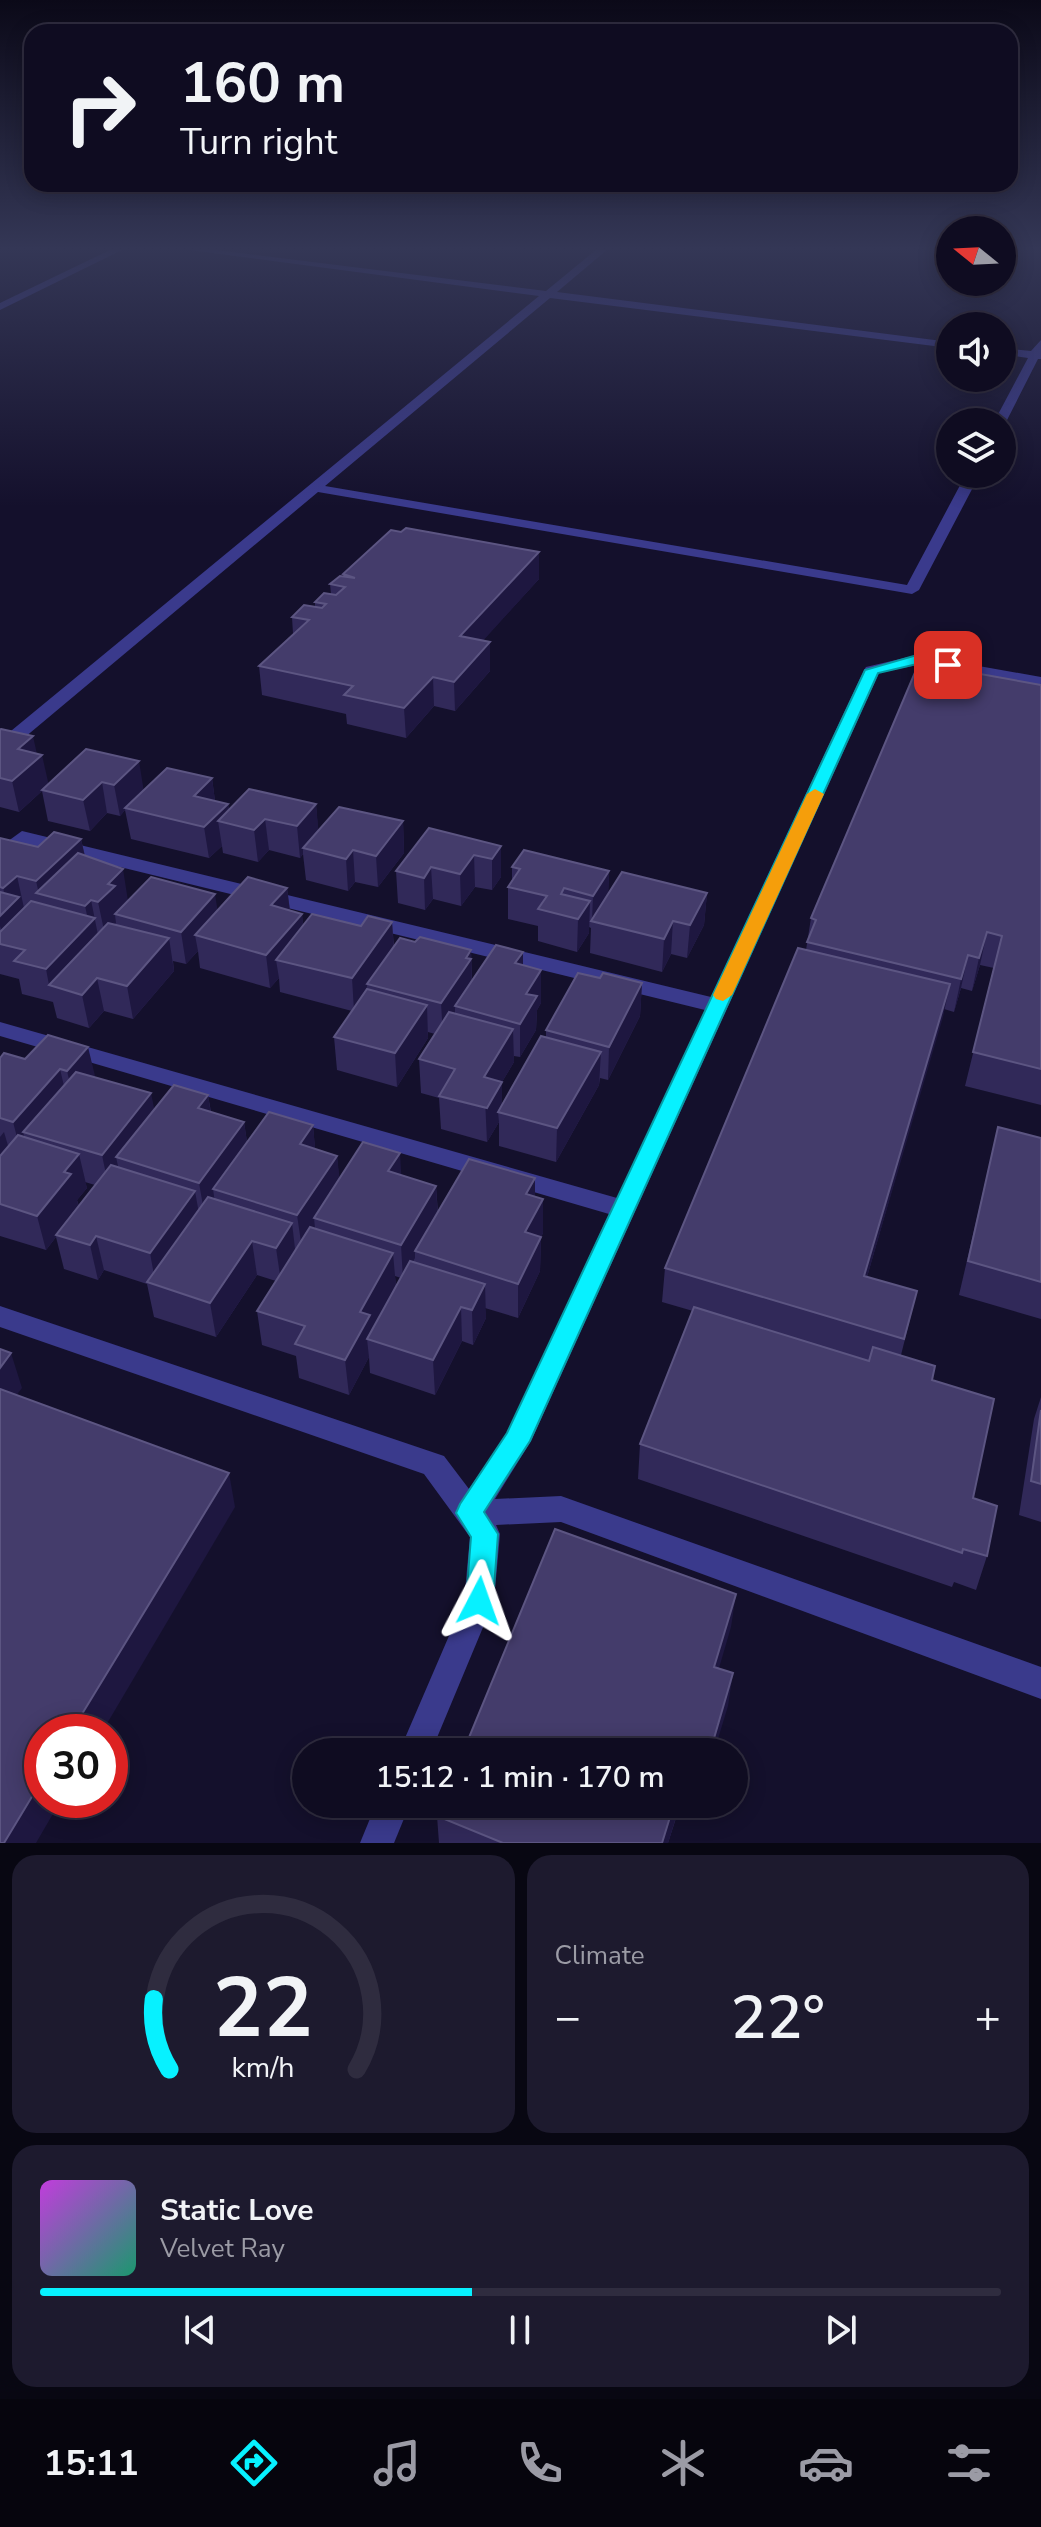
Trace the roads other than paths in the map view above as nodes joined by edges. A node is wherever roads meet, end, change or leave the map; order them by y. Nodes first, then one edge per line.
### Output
1 (500, 335) edge
2 (871, 335) edge
3 (936, 343) edge
4 (1041, 343) edge
5 (1016, 353) edge
6 (1038, 356) edge
7 (1008, 408) edge
8 (315, 488) junction
9 (966, 488) edge
10 (1041, 682) edge
11 (0, 749) edge
12 (0, 857) edge
13 (718, 1006) junction
14 (0, 1029) edge
15 (623, 1209) junction
16 (0, 1316) edge
17 (469, 1513) junction
18 (1041, 1683) edge
19 (421, 1738) edge
20 (387, 1818) edge
21 (377, 1843) edge

1 - 8 street
2 - 3 street
4 - 6 street
5 - 6 street
6 - 7 street
8 - 9 street
8 - 11 street
10 - 13 street
12 - 13 street
13 - 15 street
14 - 15 street
15 - 17 street
16 - 17 street
17 - 18 street
17 - 19 street
20 - 21 street

